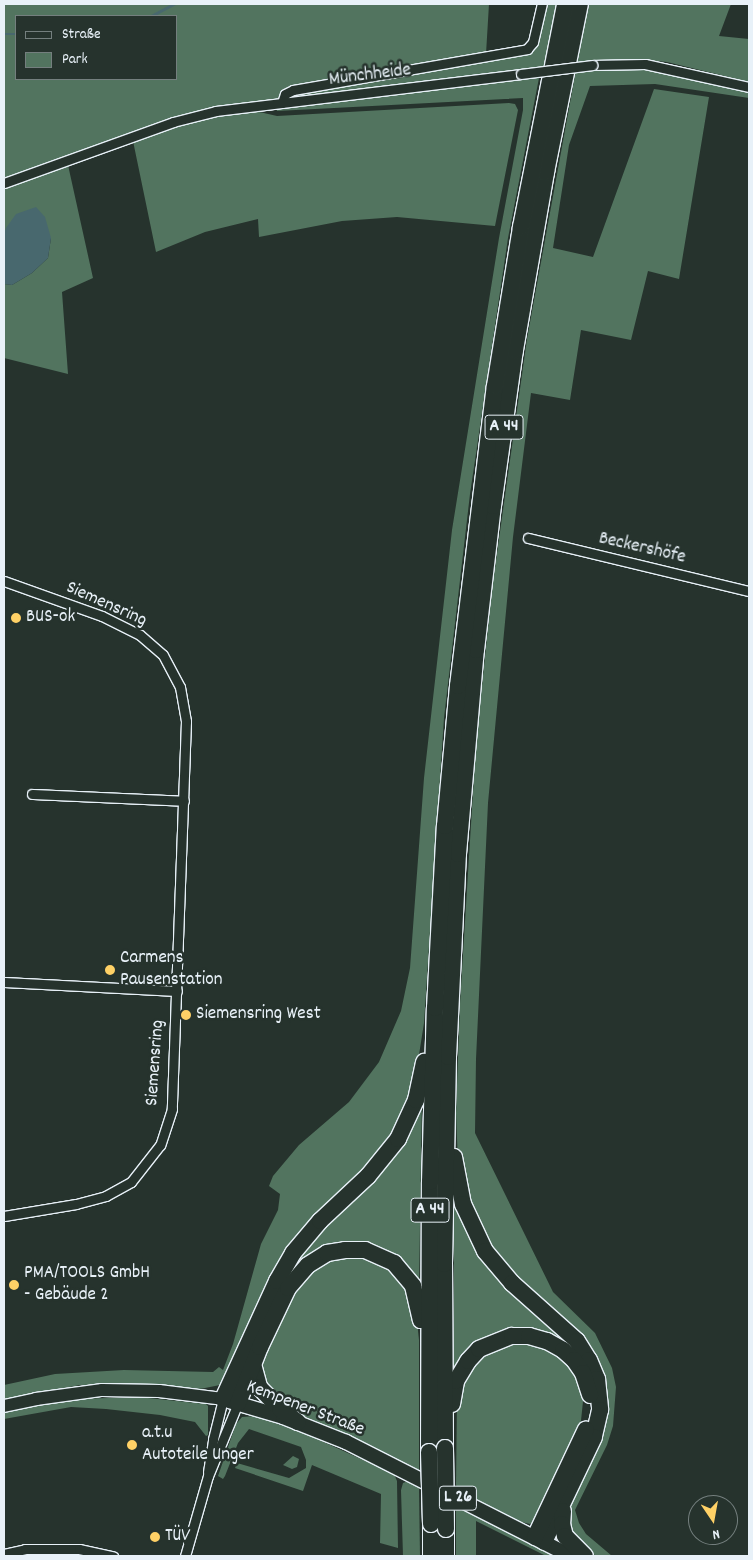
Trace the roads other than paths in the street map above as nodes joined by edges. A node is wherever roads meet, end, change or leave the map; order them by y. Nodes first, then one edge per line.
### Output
1 (542, 4) edge
2 (565, 4) edge
3 (580, 4) edge
4 (749, 86) edge
5 (282, 103) junction
6 (4, 183) edge
7 (528, 538) dead end
8 (4, 581) edge
9 (749, 591) edge
10 (32, 794) dead end
11 (184, 801) junction
12 (4, 982) edge
13 (177, 991) junction
14 (435, 1008) junction
15 (448, 1056) junction
16 (4, 1216) edge
17 (253, 1364) junction
18 (231, 1401) junction
19 (4, 1406) edge
20 (429, 1412) junction
21 (298, 1422) junction
22 (437, 1450) junction
23 (208, 1476) junction
24 (563, 1506) junction
25 (438, 1526) junction
26 (540, 1540) junction
27 (4, 1554) edge
28 (113, 1556) edge
29 (186, 1556) edge
30 (431, 1556) edge
31 (446, 1556) edge
32 (571, 1556) edge
33 (585, 1556) edge

1 - 5 street
2 - 14 highway, A 44
3 - 15 highway, A 44
4 - 5 street, Münchheide, bridge
5 - 6 street, Münchheide
7 - 9 street, Beckershöfe
8 - 11 street, Siemensring
10 - 11 street
11 - 13 street, Siemensring
12 - 13 street
13 - 16 street, Siemensring
14 - 18 highway
14 - 20 highway, A 44
15 - 22 highway, A 44
15 - 24 highway
17 - 18 highway
17 - 20 highway
17 - 21 highway
18 - 19 main road, Kempener Straße / L 26
18 - 21 main road, Kempener Straße / L 26
18 - 23 street
18 - 23 street
20 - 22 highway, A 44
21 - 26 main road, Kempener Straße / L 26
22 - 25 highway, A 44, bridge
22 - 26 highway
23 - 29 street
24 - 26 highway
24 - 33 highway
25 - 30 highway, A 44
25 - 31 highway, A 44
26 - 32 main road, Kempener Straße / L 26
27 - 28 street

